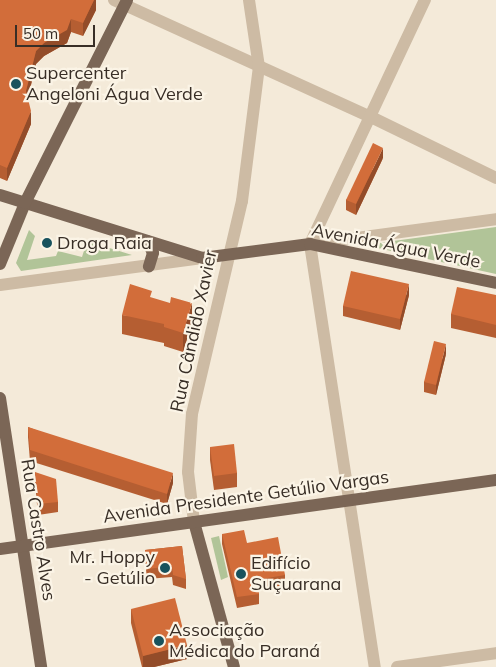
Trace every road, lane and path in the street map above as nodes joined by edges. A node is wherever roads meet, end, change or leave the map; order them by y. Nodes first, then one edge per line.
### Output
1 (249, 0) edge
2 (425, 0) edge
3 (122, 2) edge
4 (259, 67) junction
5 (371, 117) junction
6 (496, 178) edge
7 (0, 196) edge
8 (25, 203) junction
9 (496, 219) edge
10 (147, 241) junction
11 (310, 244) junction
12 (228, 255) junction
13 (202, 258) junction
14 (0, 264) edge
15 (149, 266) junction
16 (496, 283) edge
17 (0, 286) edge
18 (0, 398) edge
19 (496, 480) edge
20 (349, 500) junction
21 (194, 522) junction
22 (22, 546) junction
23 (0, 549) edge
24 (496, 653) edge
25 (40, 667) edge
26 (234, 667) edge
27 (374, 667) edge
28 (397, 667) edge

1 - 4 street, Rua Cândido Xavier
2 - 5 street
3 - 4 street
3 - 8 main road
4 - 5 street
4 - 12 street, Rua Cândido Xavier
5 - 6 street
5 - 11 street
7 - 8 main road, Avenida Água Verde
8 - 10 main road, Avenida Água Verde
8 - 14 main road
9 - 11 street
10 - 13 main road, Avenida Água Verde
10 - 15 main road
11 - 12 main road, Avenida Água Verde
11 - 16 main road, Avenida Água Verde
11 - 20 street
12 - 13 main road, Avenida Água Verde
12 - 21 street, Rua Cândido Xavier
13 - 15 street
15 - 17 street
18 - 22 main road, Rua Castro Alves
19 - 20 main road, Avenida Presidente Getúlio Vargas
20 - 21 main road, Avenida Presidente Getúlio Vargas
20 - 27 street
21 - 22 main road, Avenida Presidente Getúlio Vargas
21 - 26 main road, Rua Cândido Xavier
22 - 23 main road, Avenida Presidente Getúlio Vargas
22 - 25 main road, Rua Castro Alves
24 - 28 street

